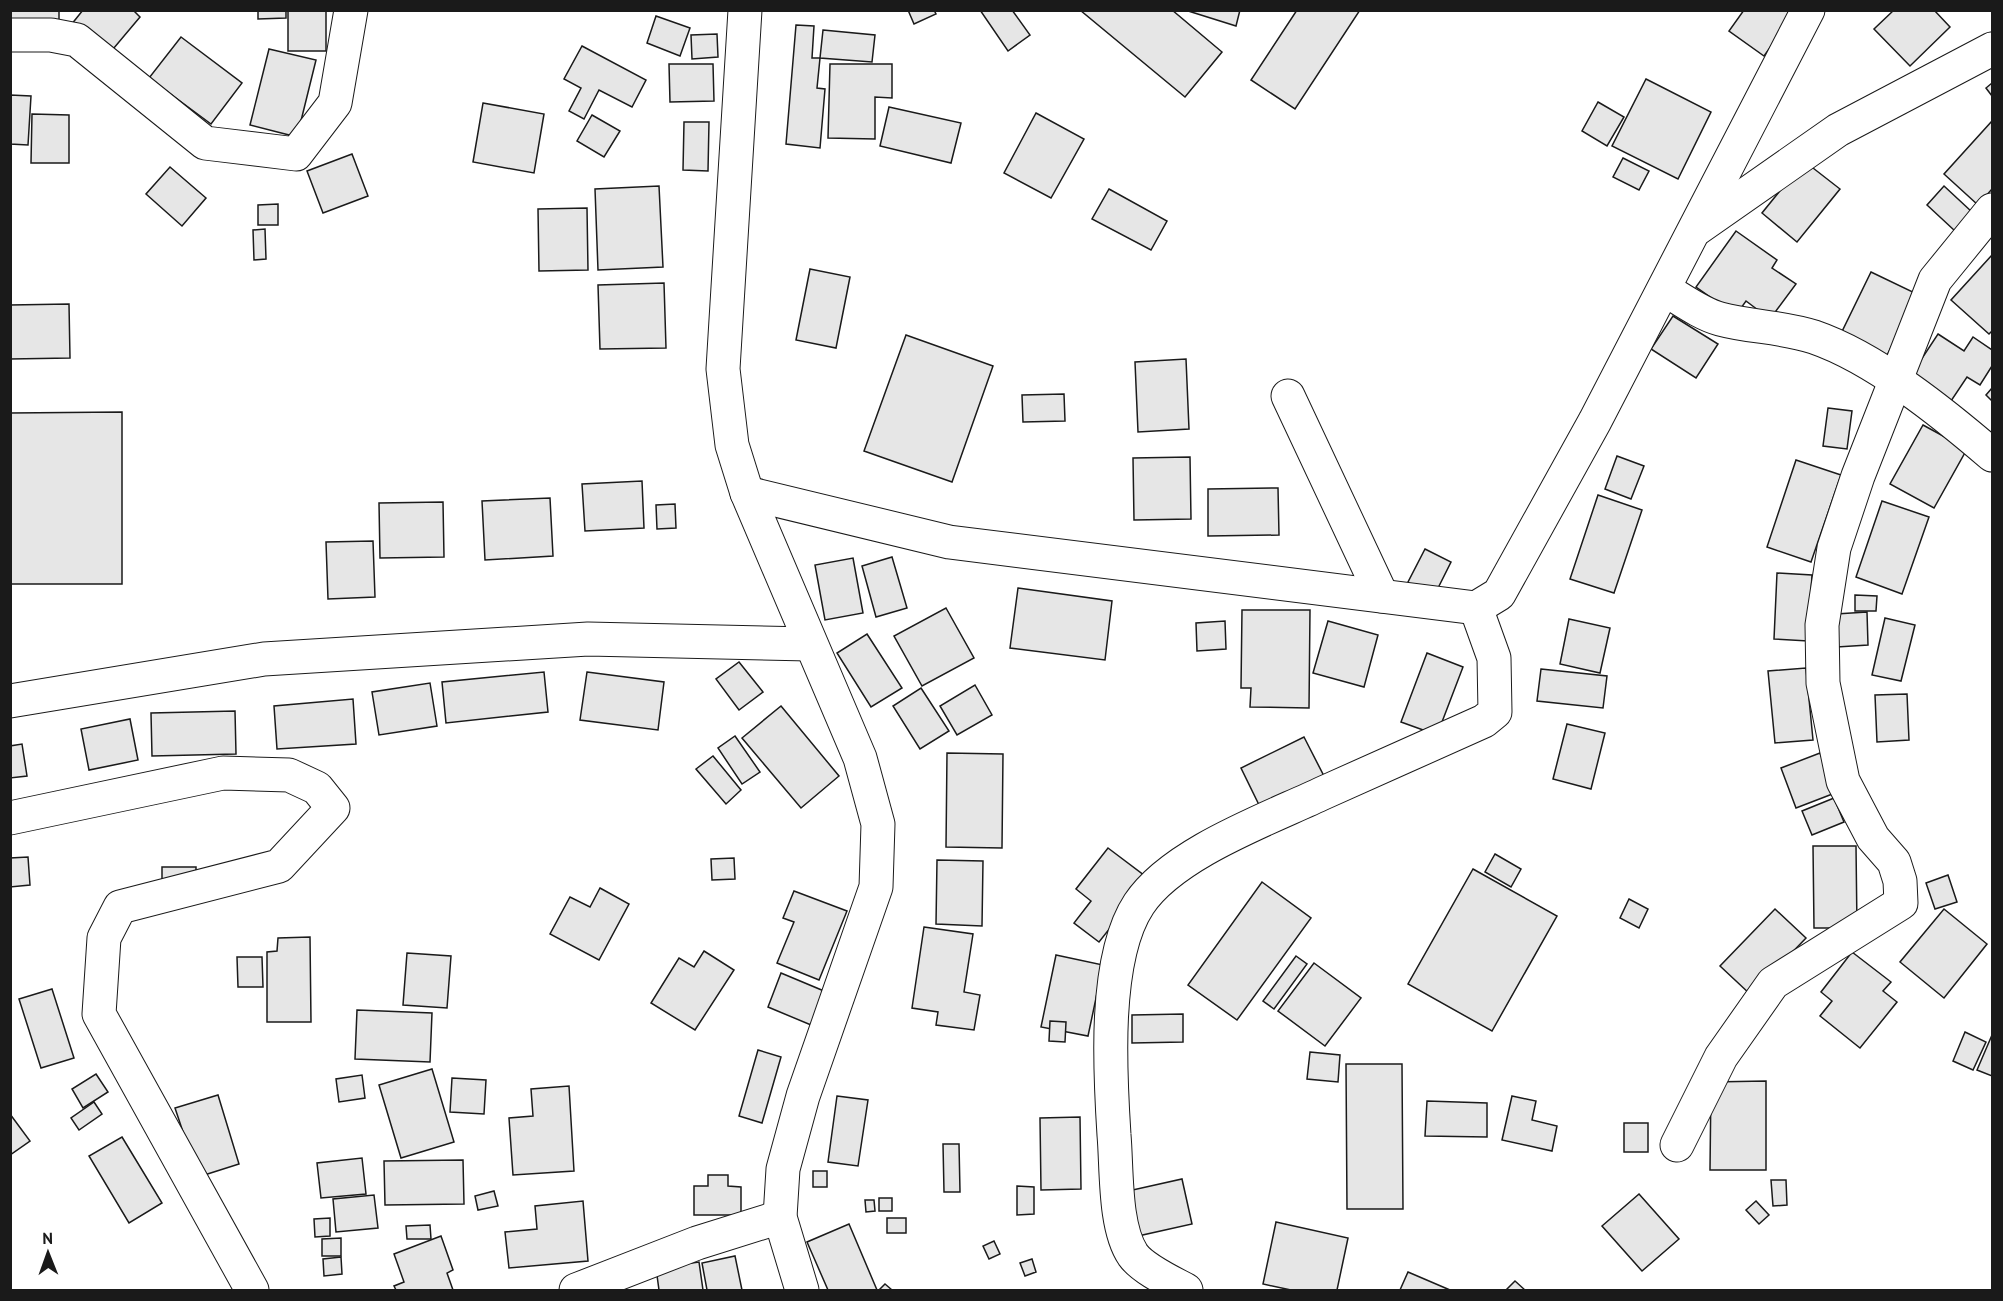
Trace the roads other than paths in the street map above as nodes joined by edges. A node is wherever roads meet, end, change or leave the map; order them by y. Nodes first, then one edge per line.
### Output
1 (351, 10) edge
2 (745, 10) edge
3 (1808, 10) edge
4 (10, 35) edge
5 (1992, 49) edge
6 (1992, 210) edge
7 (1694, 231) junction
8 (1664, 289) junction
9 (1897, 383) junction
10 (1288, 396) dead end
11 (1992, 454) edge
12 (747, 493) junction
13 (1382, 596) junction
14 (1476, 608) junction
15 (809, 644) junction
16 (10, 701) edge
17 (10, 818) edge
18 (1677, 1145) dead end
19 (780, 1217) junction
20 (252, 1290) edge
21 (576, 1290) edge
22 (802, 1290) edge
23 (1186, 1290) edge

1 - 4 main road
2 - 12 main road
3 - 7 main road
5 - 7 main road
6 - 9 main road
7 - 8 main road
8 - 9 main road
8 - 14 main road
9 - 11 main road
9 - 18 main road
10 - 13 main road
12 - 13 main road
12 - 15 main road
13 - 14 main road
14 - 23 main road
15 - 16 main road
15 - 19 main road
17 - 20 main road
19 - 21 main road
19 - 22 main road

